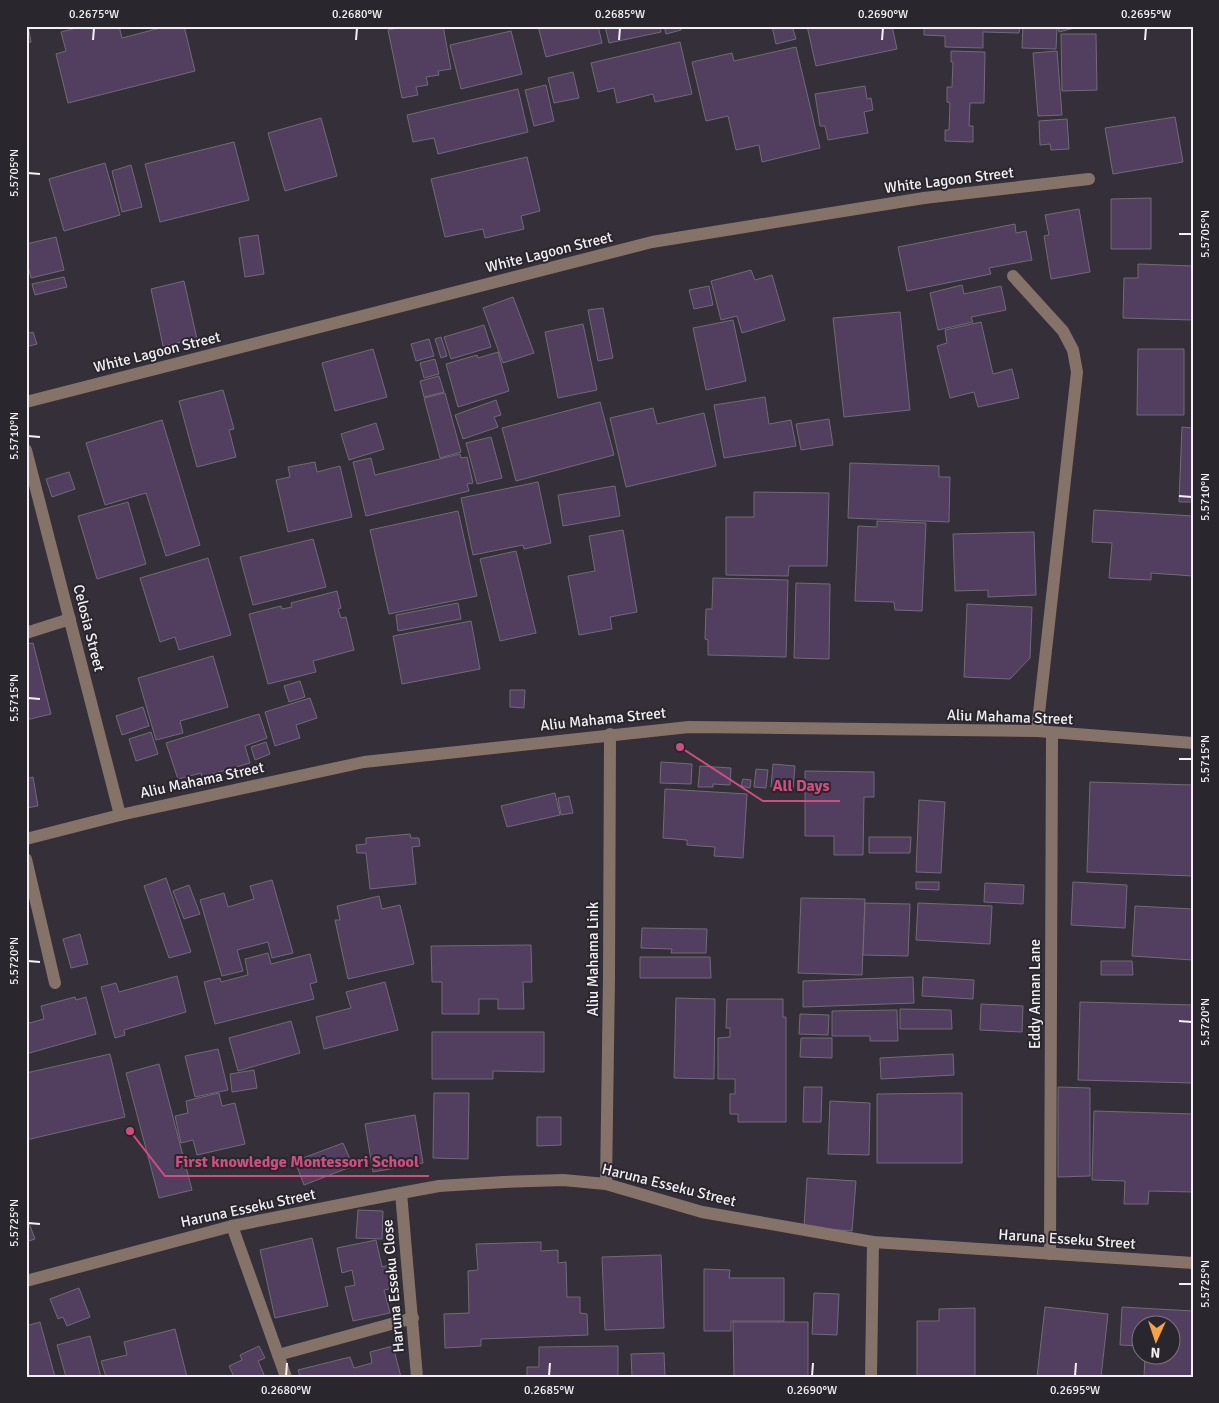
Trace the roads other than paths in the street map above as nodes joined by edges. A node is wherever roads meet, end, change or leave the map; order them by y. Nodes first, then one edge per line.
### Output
1 (1089, 179) dead end
2 (1013, 276) dead end
3 (26, 402) edge
4 (26, 450) edge
5 (70, 619) junction
6 (26, 633) edge
7 (1036, 731) junction
8 (1052, 733) junction
9 (610, 734) junction
10 (1193, 743) edge
11 (120, 815) junction
12 (26, 839) edge
13 (26, 859) edge
14 (56, 983) dead end
15 (606, 1184) junction
16 (401, 1193) junction
17 (232, 1226) junction
18 (873, 1242) junction
19 (1050, 1254) junction
20 (1193, 1263) edge
21 (26, 1280) edge
22 (413, 1318) junction
23 (278, 1355) junction
24 (286, 1377) edge
25 (417, 1377) edge
26 (871, 1377) edge

1 - 3 street, White Lagoon Street
2 - 7 street
4 - 5 street, Celosia Street
5 - 6 street
5 - 11 street, Celosia Street
7 - 8 street, Aliu Mahama Street
7 - 9 street, Aliu Mahama Street
8 - 10 street, Aliu Mahama Street
8 - 19 street, Eddy Annan Lane
9 - 11 street, Aliu Mahama Street
9 - 15 street, Aliu Mahama Link
11 - 12 street, Aliu Mahama Street
13 - 14 street
15 - 16 street, Haruna Esseku Street
15 - 18 street, Haruna Esseku Street
16 - 17 street, Haruna Esseku Street
16 - 22 street, Haruna Esseku Close
17 - 21 street, Haruna Esseku Street
17 - 23 street
18 - 19 street, Haruna Esseku Street
18 - 26 street
19 - 20 street, Haruna Esseku Street
22 - 23 street
22 - 25 street, Haruna Esseku Close
23 - 24 street

